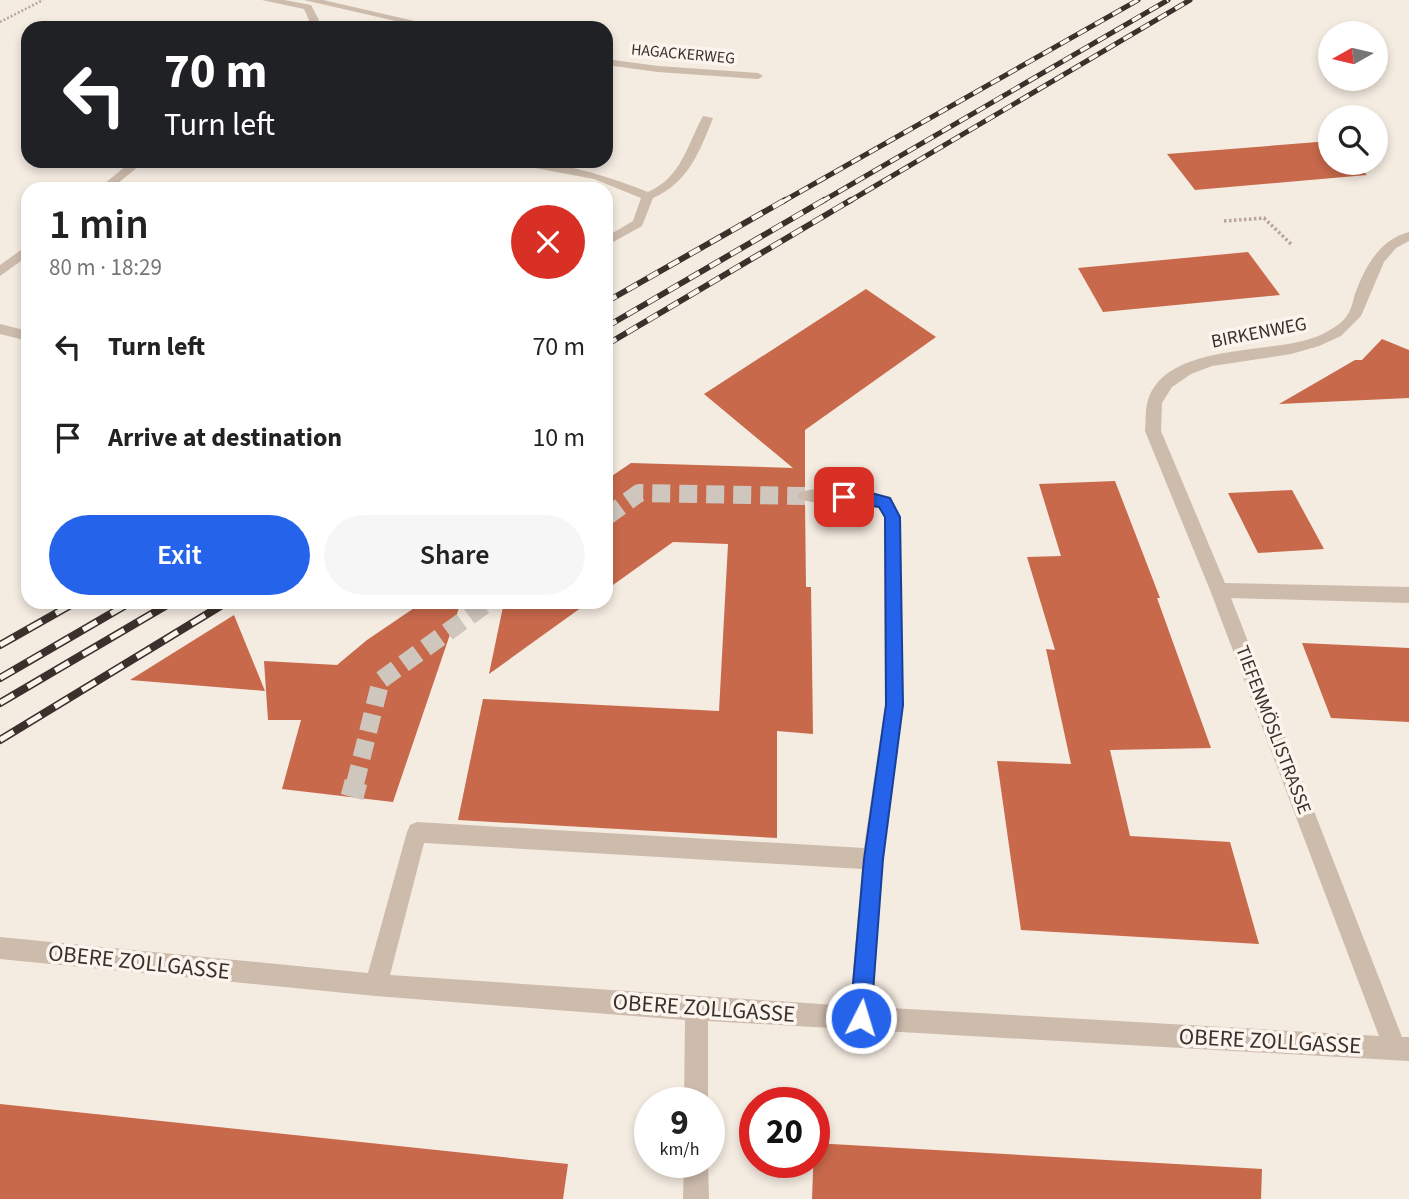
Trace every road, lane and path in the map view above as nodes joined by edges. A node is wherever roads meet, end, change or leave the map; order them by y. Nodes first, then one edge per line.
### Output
1 (43, 0) edge
2 (267, 0) edge
3 (309, 0) edge
4 (313, 21) edge
5 (407, 21) edge
6 (0, 22) edge
7 (613, 63) edge
8 (758, 76) dead end
9 (707, 118) dead end
10 (130, 168) edge
11 (555, 168) edge
12 (113, 182) edge
13 (613, 182) edge
14 (613, 182) edge
15 (649, 196) junction
16 (1224, 221) dead end
17 (1409, 236) edge
18 (613, 238) edge
19 (1293, 245) dead end
20 (21, 255) edge
21 (0, 272) edge
22 (0, 329) edge
23 (21, 334) edge
24 (805, 496) tunnel mouth
25 (1219, 590) junction
26 (1409, 595) edge
27 (873, 859) junction
28 (0, 948) edge
29 (376, 985) junction
30 (696, 1009) junction
31 (861, 1018) junction
32 (1402, 1048) edge
33 (696, 1087) edge
34 (696, 1178) edge
35 (696, 1199) edge

1 - 6 path
2 - 4 street
3 - 5 street
7 - 8 street, HAGACKERWEG
9 - 15 street
10 - 12 street
11 - 14 street
13 - 15 street
15 - 18 street
16 - 19 path
17 - 25 street, BIRKENWEG
20 - 21 street
22 - 23 street
24 - 27 street
25 - 26 street
25 - 32 street, TIEFENMÖSLISTRASSE
27 - 29 street
27 - 31 street
28 - 29 street, OBERE ZOLLGASSE
29 - 30 street, OBERE ZOLLGASSE
30 - 31 street, OBERE ZOLLGASSE
30 - 33 street
31 - 32 street, OBERE ZOLLGASSE
34 - 35 street

